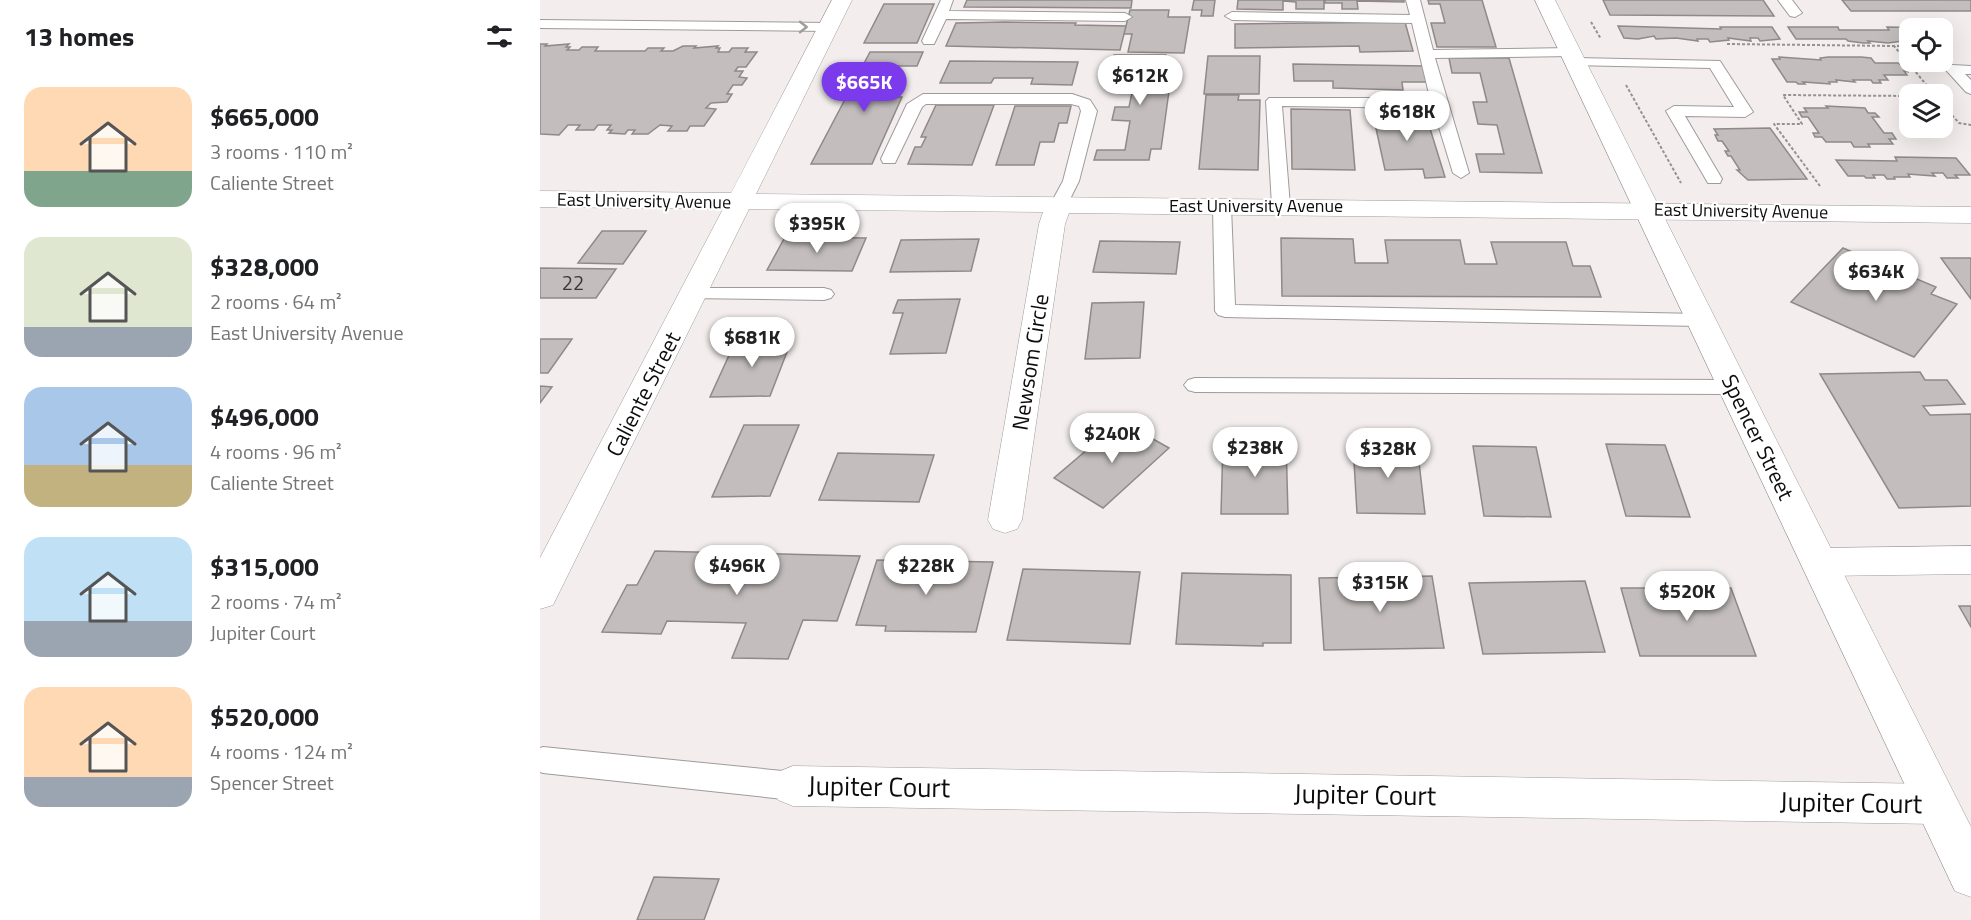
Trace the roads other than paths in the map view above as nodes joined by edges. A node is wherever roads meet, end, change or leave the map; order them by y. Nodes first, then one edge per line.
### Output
1 (842, 0) edge
2 (948, 0) edge
3 (1413, 0) edge
4 (1545, 0) edge
5 (1785, 0) edge
6 (1795, 13) dead end
7 (941, 15) junction
8 (1232, 16) dead end
9 (1125, 17) dead end
10 (1418, 19) junction
11 (540, 24) edge
12 (830, 27) junction
13 (929, 41) dead end
14 (1427, 54) junction
15 (1574, 57) junction
16 (1971, 70) edge
17 (1971, 89) edge
18 (1439, 103) junction
19 (889, 159) dead end
20 (1461, 173) dead end
21 (1714, 179) dead end
22 (540, 199) edge
23 (741, 202) junction
24 (1059, 205) junction
25 (1281, 206) junction
26 (1222, 207) junction
27 (1647, 210) junction
28 (1971, 215) edge
29 (694, 294) junction
30 (824, 294) dead end
31 (1701, 320) junction
32 (1195, 385) dead end
33 (1733, 387) junction
34 (1005, 520) dead end
35 (1971, 560) edge
36 (1821, 562) junction
37 (540, 594) edge
38 (543, 760) dead end
39 (793, 786) joint
40 (1937, 804) junction
41 (1971, 875) edge

1 - 12 street, Caliente Street
2 - 7 lane
3 - 10 lane
4 - 15 street, Spencer Street
5 - 6 lane
7 - 9 lane
7 - 13 lane
8 - 10 lane
10 - 14 lane
11 -> 12 lane
12 - 23 street, Caliente Street
14 - 15 lane
14 - 18 lane
15 - 21 lane
15 - 27 street, Spencer Street
16 - 17 lane
18 - 20 lane
18 - 25 lane
19 - 24 lane
22 - 23 street, East University Avenue
23 - 24 street, East University Avenue
23 - 29 street, Caliente Street
24 - 26 street, East University Avenue
24 - 34 street, Newsom Circle
25 - 26 street, East University Avenue
25 - 27 street, East University Avenue
26 - 31 lane
27 - 28 street, East University Avenue
27 - 31 street, Spencer Street
29 - 30 lane
29 - 37 street, Caliente Street
31 - 33 street, Spencer Street
32 - 33 lane
33 - 36 street, Spencer Street
35 - 36 street
36 - 40 street, Spencer Street
38 - 39 lane
39 - 40 street, Jupiter Court
40 - 41 street, Spencer Street

